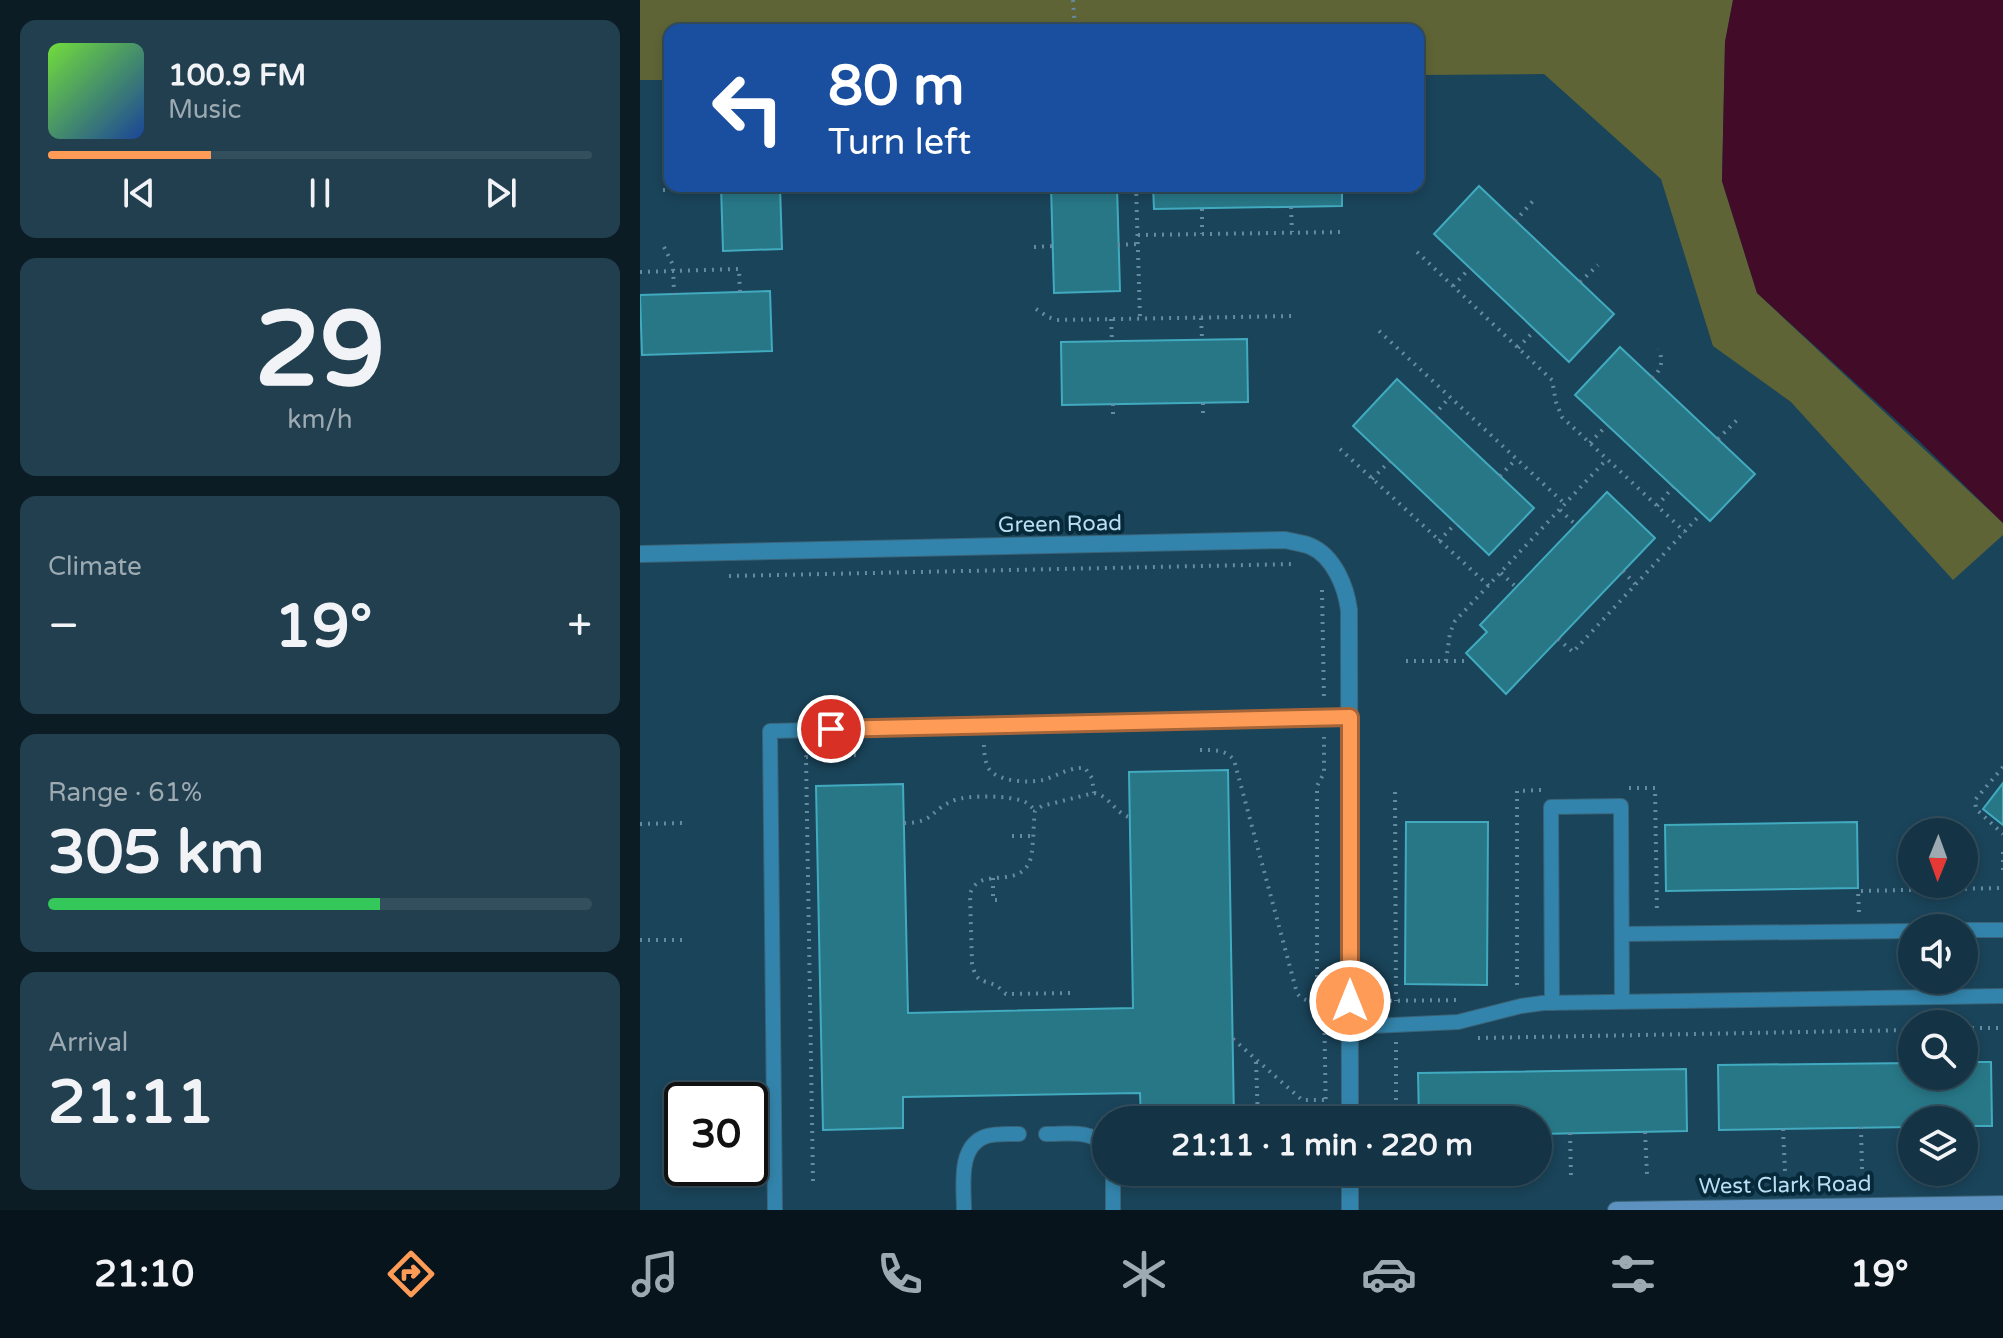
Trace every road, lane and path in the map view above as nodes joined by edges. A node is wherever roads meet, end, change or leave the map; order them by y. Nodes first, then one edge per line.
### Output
1 (1073, 0) edge
2 (1075, 24) edge
3 (1136, 192) edge
4 (1533, 201) dead end
5 (1291, 207) dead end
6 (1202, 209) dead end
7 (1515, 221) dead end
8 (1292, 232) junction
9 (1341, 232) dead end
10 (1202, 234) junction
11 (1138, 235) junction
12 (1138, 244) junction
13 (1118, 245) dead end
14 (1053, 246) dead end
15 (664, 247) dead end
16 (1034, 247) dead end
17 (1417, 252) dead end
18 (1598, 265) dead end
19 (1470, 268) dead end
20 (674, 271) junction
21 (640, 272) edge
22 (1580, 282) dead end
23 (1453, 286) junction
24 (740, 293) dead end
25 (674, 294) dead end
26 (1036, 309) dead end
27 (1295, 316) dead end
28 (1111, 318) junction
29 (1140, 318) junction
30 (1201, 318) junction
31 (1535, 330) dead end
32 (1379, 331) dead end
33 (1202, 339) dead end
34 (1112, 341) dead end
35 (1518, 348) junction
36 (1659, 349) dead end
37 (1652, 378) dead end
38 (1450, 397) junction
39 (1203, 403) dead end
40 (1113, 404) dead end
41 (1434, 415) dead end
42 (1203, 416) dead end
43 (1740, 417) dead end
44 (1113, 418) dead end
45 (1607, 425) dead end
46 (1718, 439) dead end
47 (1590, 443) junction
48 (1340, 449) dead end
49 (1516, 459) junction
50 (1607, 459) junction
51 (1390, 461) dead end
52 (1500, 476) dead end
53 (1372, 479) junction
54 (1673, 487) dead end
55 (1565, 505) junction
56 (1657, 506) junction
57 (1560, 510) junction
58 (1699, 516) dead end
59 (1456, 523) dead end
60 (1576, 525) dead end
61 (1685, 532) junction
62 (1439, 541) junction
63 (640, 554) edge
64 (1300, 564) dead end
65 (1623, 571) dead end
66 (1501, 573) junction
67 (729, 576) dead end
68 (1636, 585) junction
69 (1489, 586) junction
70 (1516, 587) dead end
71 (1322, 588) dead end
72 (1558, 639) dead end
73 (1406, 661) dead end
74 (1446, 661) junction
75 (1470, 661) dead end
76 (1324, 704) dead end
77 (1350, 709) junction
78 (1324, 729) dead end
79 (984, 749) dead end
80 (1200, 750) dead end
81 (859, 755) dead end
82 (2003, 767) edge
83 (1624, 789) dead end
84 (1547, 790) dead end
85 (1395, 792) dead end
86 (1094, 793) junction
87 (1035, 811) junction
88 (1129, 817) dead end
89 (683, 823) dead end
90 (904, 823) dead end
91 (640, 824) edge
92 (2003, 834) edge
93 (1012, 836) dead end
94 (1032, 836) junction
95 (2003, 852) edge
96 (2003, 870) edge
97 (993, 878) junction
98 (1978, 888) edge
99 (2003, 888) edge
100 (1898, 889) edge
101 (998, 900) dead end
102 (1859, 913) dead end
103 (1657, 916) dead end
104 (1978, 930) edge
105 (2003, 930) edge
106 (1898, 931) edge
107 (1622, 934) junction
108 (640, 940) edge
109 (685, 940) dead end
110 (1510, 987) dead end
111 (1070, 993) dead end
112 (2003, 996) edge
113 (1462, 1000) dead end
114 (1317, 1001) junction
115 (1324, 1001) junction
116 (1337, 1001) dead end
117 (1374, 1001) dead end
118 (1396, 1001) junction
119 (1622, 1001) junction
120 (1552, 1003) junction
121 (1396, 1011) dead end
122 (1350, 1027) junction
123 (1978, 1028) edge
124 (2003, 1028) edge
125 (1898, 1030) edge
126 (1396, 1034) dead end
127 (1474, 1038) dead end
128 (1233, 1039) dead end
129 (1256, 1061) junction
130 (1326, 1100) junction
131 (1258, 1106) edge
132 (1326, 1106) edge
133 (1350, 1106) edge
134 (1396, 1106) edge
135 (1861, 1127) dead end
136 (1783, 1129) dead end
137 (1645, 1132) dead end
138 (1570, 1133) dead end
139 (1019, 1134) dead end
140 (1046, 1134) dead end
141 (1092, 1136) edge
142 (1862, 1169) dead end
143 (1785, 1171) dead end
144 (1647, 1174) dead end
145 (1571, 1176) dead end
146 (813, 1181) dead end
147 (1113, 1186) edge
148 (1350, 1186) edge
149 (2003, 1204) edge
150 (775, 1210) edge
151 (964, 1210) edge
152 (1113, 1210) edge
153 (1350, 1210) edge
154 (1616, 1210) edge

1 - 2 path
3 - 11 path
4 - 7 path
5 - 8 path
6 - 10 path
8 - 9 path
8 - 10 path
10 - 11 path
11 - 12 path
12 - 13 path
12 - 29 path
14 - 16 path
15 - 20 path
17 - 23 path
18 - 22 path
19 - 23 path
20 - 21 path
20 - 24 path
20 - 25 path
23 - 35 path
26 - 28 path
27 - 30 path
28 - 29 path
28 - 34 path
29 - 30 path
30 - 33 path
31 - 35 path
32 - 38 path
35 - 47 path
36 - 37 path
38 - 41 path
38 - 49 path
39 - 42 path
40 - 44 path
43 - 46 path
45 - 47 path
47 - 50 path
48 - 53 path
49 - 52 path
49 - 55 path
50 - 55 path
50 - 56 path
51 - 53 path
53 - 62 path
54 - 56 path
55 - 57 path
56 - 61 path
57 - 60 path
57 - 66 path
58 - 61 path
59 - 62 path
61 - 68 path
62 - 69 path
63 - 77 street, Green Road
64 - 67 path
65 - 68 path
66 - 69 path
66 - 70 path
68 - 72 path
69 - 74 path
71 - 76 path
73 - 74 path
74 - 75 path
77 - 122 street, Green Road
77 - 150 lane
78 - 114 path
79 - 86 path
80 - 114 path
81 - 146 path
82 - 92 path
83 - 103 path
84 - 110 path
85 - 118 path
86 - 87 path
86 - 88 path
87 - 90 path
87 - 94 path
89 - 91 path
93 - 94 path
94 - 97 path
95 - 96 path
97 - 101 path
97 - 111 path
98 - 99 path
100 - 102 path
104 - 105 lane
106 - 107 lane
107 - 119 lane
107 - 120 lane
108 - 109 path
112 - 119 lane
113 - 118 path
114 - 115 path
115 - 116 path
115 - 130 path
117 - 118 path
118 - 121 path
119 - 120 lane
120 - 122 lane
122 - 133 street, Green Road
123 - 124 path
125 - 127 path
126 - 134 path
128 - 129 path
129 - 130 path
129 - 131 path
130 - 132 path
135 - 142 path
136 - 143 path
137 - 144 path
138 - 145 path
139 - 151 lane
140 - 141 lane
147 - 152 lane
148 - 153 street
149 - 154 street, West Clark Road

